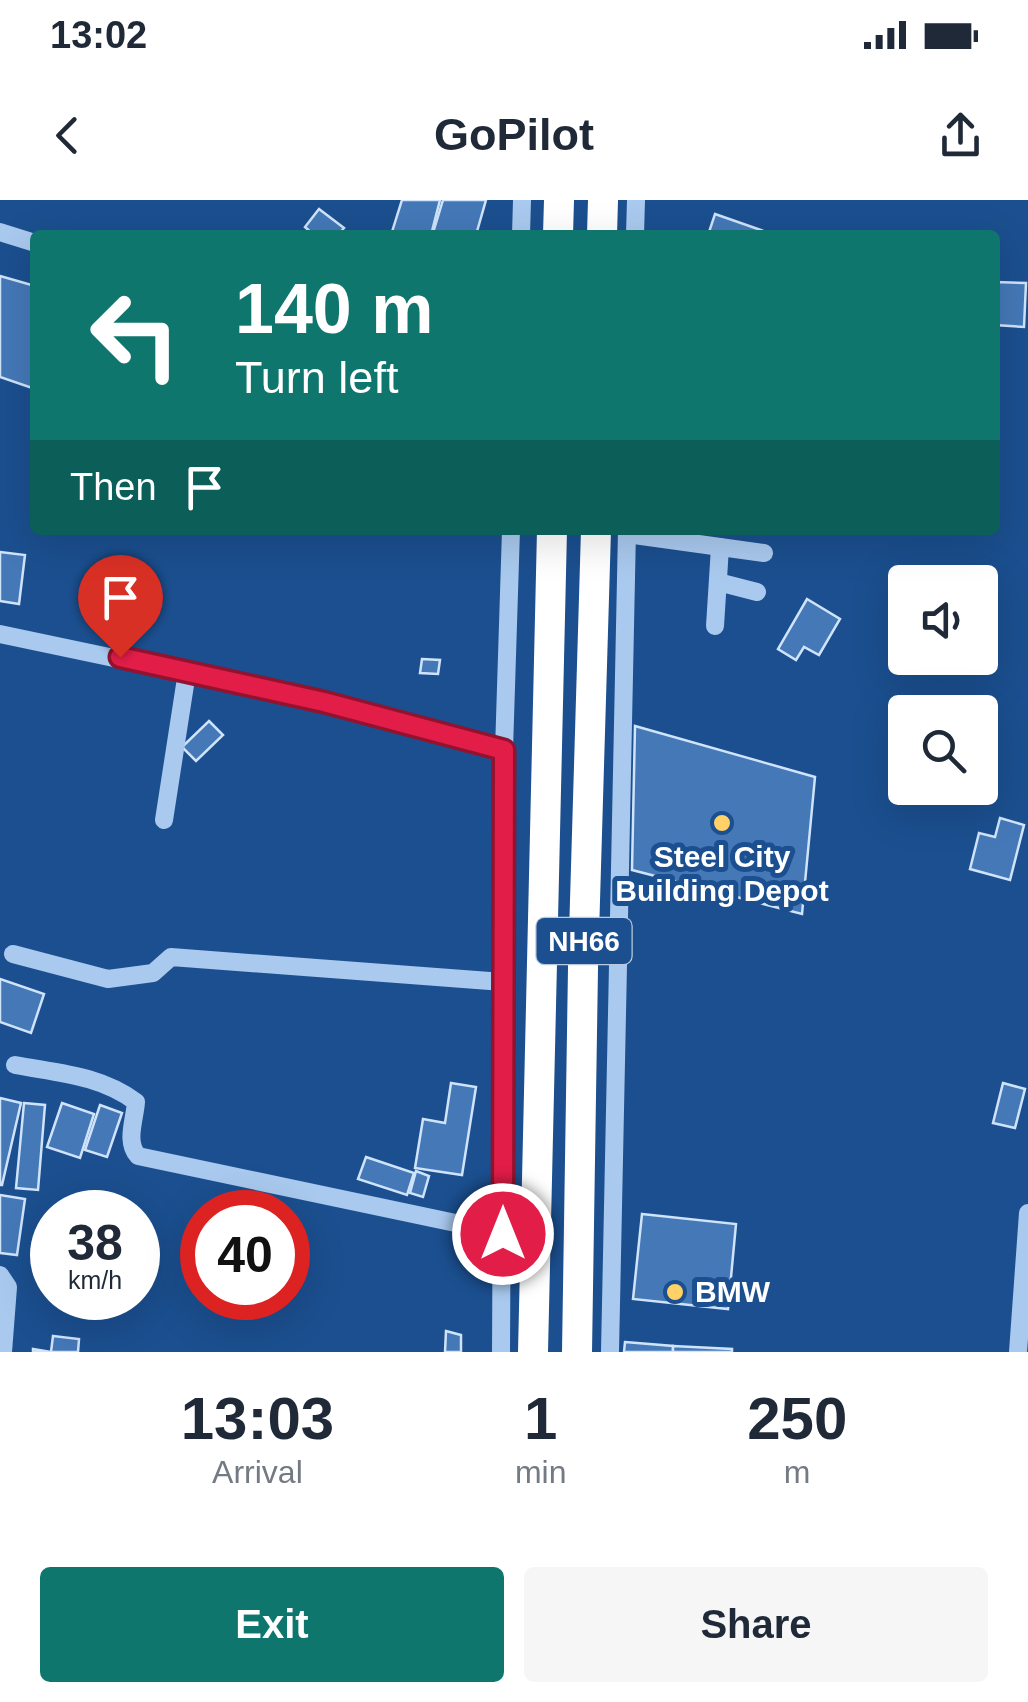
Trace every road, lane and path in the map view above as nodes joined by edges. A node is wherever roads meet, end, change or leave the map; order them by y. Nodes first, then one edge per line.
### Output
1 (522, 200) edge
2 (559, 200) edge
3 (602, 200) edge
4 (636, 200) edge
5 (521, 230) edge
6 (558, 230) edge
7 (602, 230) edge
8 (635, 230) edge
9 (0, 232) edge
10 (30, 241) edge
11 (511, 535) edge
12 (552, 535) edge
13 (596, 535) edge
14 (627, 535) edge
15 (646, 535) edge
16 (720, 547) junction
17 (764, 553) dead end
18 (718, 582) junction
19 (756, 592) dead end
20 (715, 626) dead end
21 (0, 634) edge
22 (186, 672) junction
23 (504, 750) junction
24 (164, 820) dead end
25 (13, 954) dead end
26 (503, 982) junction
27 (15, 1065) dead end
28 (1028, 1213) edge
29 (503, 1234) junction
30 (0, 1275) edge
31 (2, 1352) edge
32 (501, 1352) edge
33 (533, 1352) edge
34 (577, 1352) edge
35 (610, 1352) edge
36 (1018, 1352) edge

1 - 5 street
2 - 6 highway
3 - 7 highway
4 - 8 street
9 - 10 street
11 - 23 street
12 - 33 highway, NH66
13 - 34 highway, NH66
14 - 35 street
15 - 16 street
16 - 17 street
16 - 18 street
18 - 19 street
18 - 20 street
21 - 22 street
22 - 23 street
22 - 24 street
23 - 26 street
25 - 26 street
26 - 29 street
27 - 29 street
28 - 36 street
29 - 32 street
30 - 31 street

